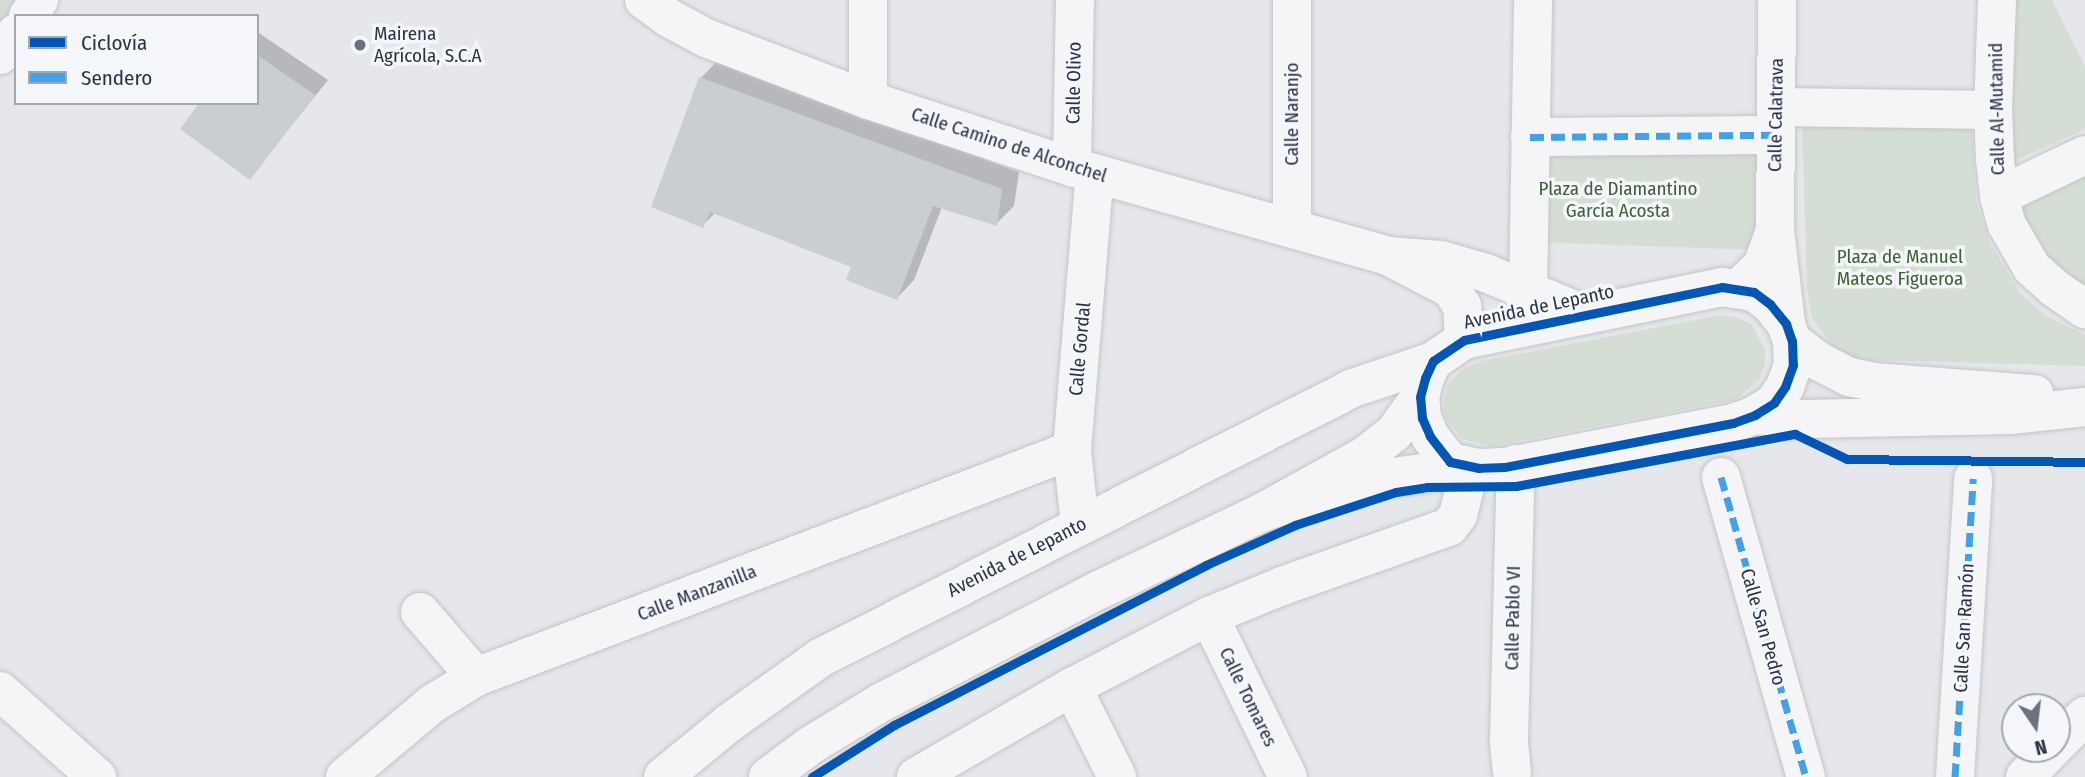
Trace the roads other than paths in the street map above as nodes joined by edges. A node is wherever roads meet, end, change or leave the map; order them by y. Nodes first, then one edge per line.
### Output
1 (867, 0) edge
2 (1075, 0) edge
3 (1292, 0) edge
4 (1533, 0) edge
5 (1777, 0) edge
6 (1997, 0) edge
7 (661, 6) edge
8 (14, 36) edge
9 (0, 55) edge
10 (869, 100) junction
11 (1993, 110) junction
12 (1776, 121) junction
13 (1530, 137) junction
14 (2085, 155) edge
15 (1084, 170) junction
16 (1999, 196) junction
17 (1292, 228) junction
18 (1775, 230) junction
19 (1388, 256) junction
20 (1739, 288) junction
21 (1528, 291) junction
22 (2085, 309) edge
23 (1586, 315) junction
24 (1789, 332) junction
25 (1449, 350) junction
26 (1420, 397) junction
27 (2085, 405) edge
28 (1755, 415) junction
29 (1072, 450) junction
30 (1516, 464) junction
31 (1468, 467) junction
32 (1721, 477) dead end
33 (1973, 479) dead end
34 (1263, 512) junction
35 (1080, 524) junction
36 (420, 612) dead end
37 (1209, 616) junction
38 (476, 677) junction
39 (1072, 687) junction
40 (0, 691) edge
41 (2085, 716) edge
42 (2071, 730) edge
43 (2039, 763) edge
44 (1512, 772) dead end
45 (918, 776) edge
46 (97, 777) edge
47 (345, 777) edge
48 (663, 777) edge
49 (768, 777) edge
50 (1117, 777) edge
51 (1288, 777) edge
52 (1805, 777) edge
53 (1955, 777) edge
54 (2025, 777) edge

1 - 10 street
2 - 15 street, Calle Olivo
3 - 17 street, Calle Naranjo
4 - 13 street
5 - 12 street, Calle Calatrava
6 - 11 street, Calle Al-Mutamid
7 - 10 street, Calle Camino de Alconchel
8 - 9 street
10 - 15 street, Calle Camino de Alconchel
11 - 12 street
11 - 16 street, Calle Al-Mutamid
12 - 13 street
12 - 18 street, Calle Calatrava
13 - 21 street
14 - 16 street
15 - 17 street, Calle Camino de Alconchel
15 - 29 street, Calle Gordal
16 - 22 street, Calle Al-Mutamid
17 - 19 street, Calle Camino de Alconchel
18 - 20 street
18 - 24 street
19 - 21 street
19 - 25 street
20 - 23 street, Avenida de Lepanto
20 - 24 street
21 - 23 street
23 - 25 street, Avenida de Lepanto
24 - 27 street
24 - 28 street
25 - 26 street
25 - 35 street, Avenida de Lepanto
26 - 31 street
26 - 34 street
27 - 28 street
28 - 30 street
29 - 35 street, Calle Gordal
29 - 38 street, Calle Manzanilla
30 - 31 street
30 - 44 street, Calle Pablo VI
31 - 34 street
31 - 37 street
32 - 52 street, Calle San Pedro
33 - 53 street, Calle San Ramón
34 - 49 street
35 - 48 street, Avenida de Lepanto
36 - 38 street
37 - 39 street
37 - 51 street, Calle Tomares
38 - 47 street, Calle Manzanilla
39 - 45 street
39 - 50 street
40 - 46 street
41 - 42 street
43 - 54 street

